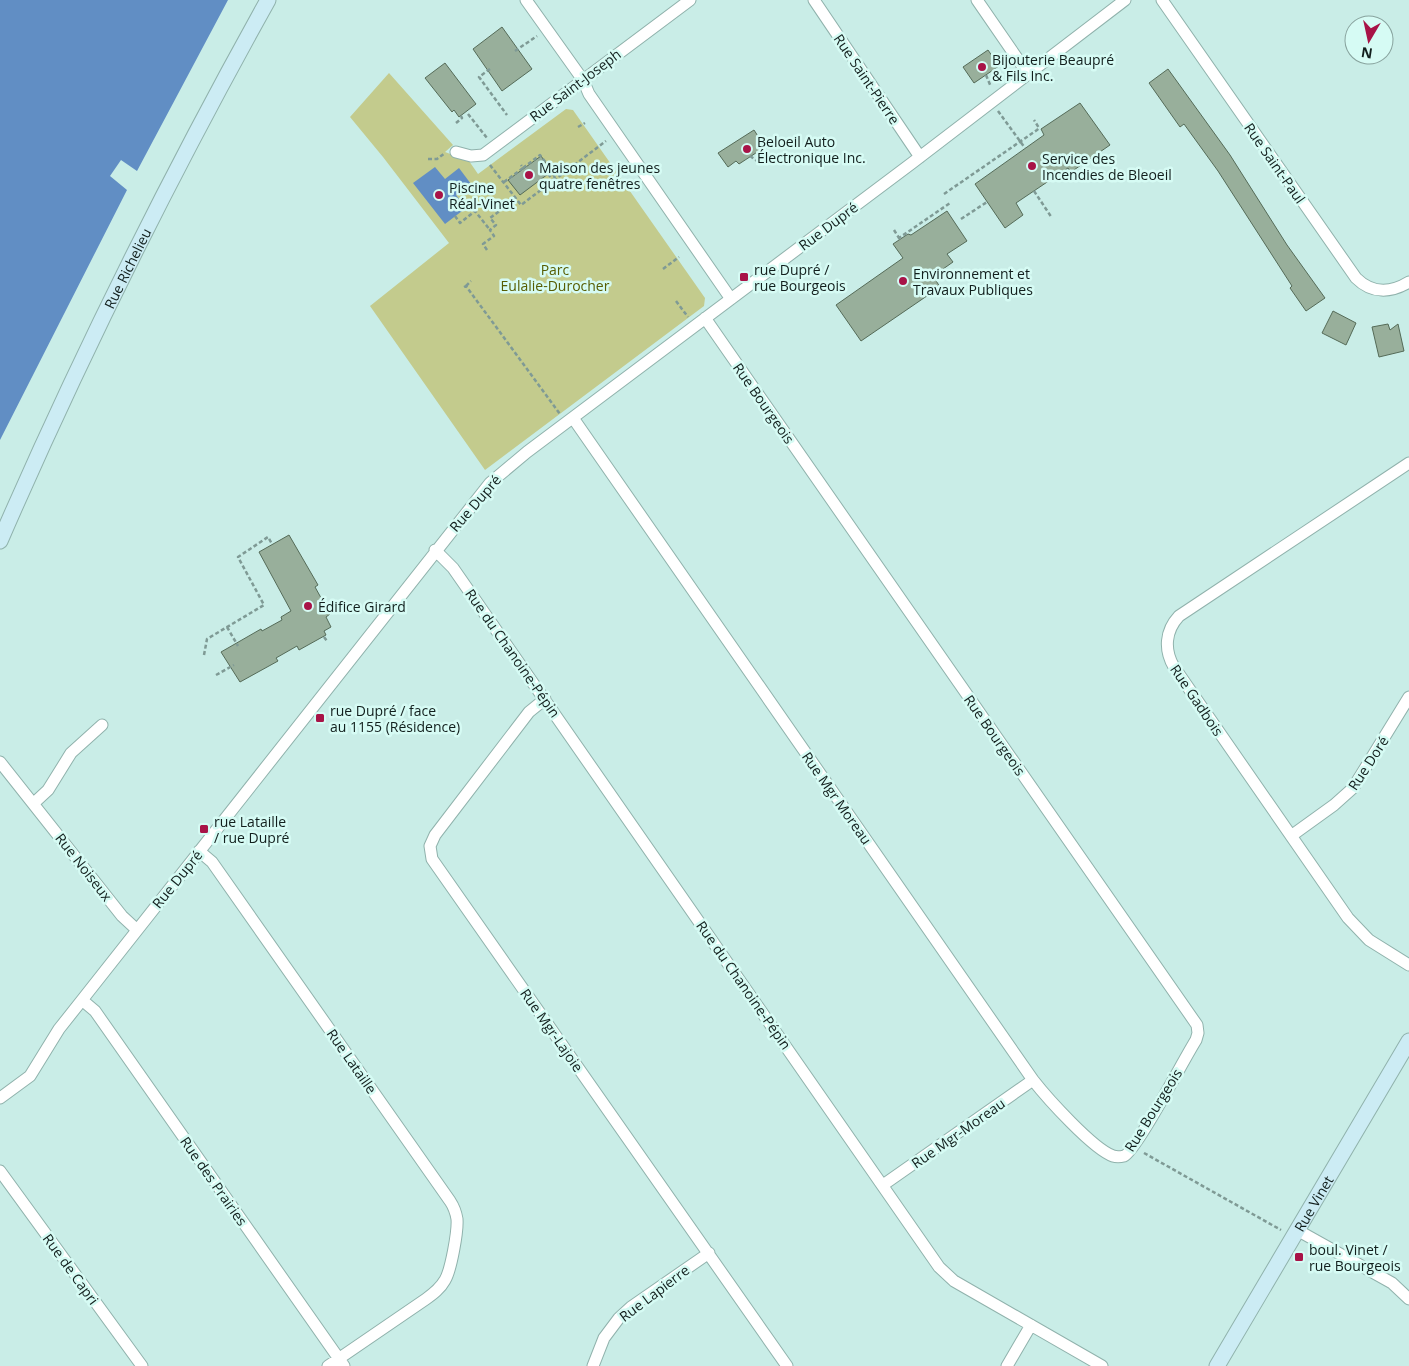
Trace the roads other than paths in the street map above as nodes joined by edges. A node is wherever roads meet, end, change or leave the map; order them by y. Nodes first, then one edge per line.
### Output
1 (268, 0) edge
2 (526, 0) edge
3 (690, 0) edge
4 (814, 0) edge
5 (977, 0) edge
6 (1125, 0) edge
7 (1162, 0) edge
8 (1028, 74) junction
9 (583, 80) junction
10 (453, 151) road end
11 (920, 157) junction
12 (1409, 282) edge
13 (731, 299) junction
14 (705, 318) junction
15 (572, 418) junction
16 (1409, 463) edge
17 (0, 542) edge
18 (435, 550) junction
19 (1409, 697) edge
20 (545, 699) junction
21 (102, 725) dead end
22 (0, 762) edge
23 (34, 804) junction
24 (1291, 836) junction
25 (199, 851) junction
26 (136, 929) junction
27 (1409, 965) edge
28 (82, 1000) junction
29 (1409, 1040) edge
30 (1033, 1080) junction
31 (0, 1098) edge
32 (1121, 1156) joint
33 (0, 1171) edge
34 (883, 1185) junction
35 (1297, 1230) junction
36 (709, 1253) junction
37 (1409, 1299) edge
38 (1031, 1325) junction
39 (341, 1362) edge
40 (142, 1366) edge
41 (328, 1366) edge
42 (593, 1366) edge
43 (787, 1366) edge
44 (1007, 1366) edge
45 (1102, 1366) edge
46 (1217, 1366) edge

1 - 17 main road, Rue Richelieu
2 - 9 street
3 - 9 street, Rue Saint-Joseph
4 - 11 street, Rue Saint-Pierre
5 - 8 street
6 - 8 street, Rue Dupré
7 - 12 street, Rue Saint-Paul
8 - 11 street, Rue Dupré
9 - 10 street, Rue Saint-Joseph
9 - 13 street
11 - 13 street, Rue Dupré
13 - 14 street, Rue Dupré
14 - 15 street, Rue Dupré
14 - 32 street, Rue Bourgeois
15 - 18 street, Rue Dupré
15 - 30 street, Rue Mgr Moreau
16 - 24 street, Rue Gadbois
18 - 20 street, Rue du Chanoine-Pépin
18 - 25 street, Rue Dupré
19 - 24 street, Rue Doré
20 - 34 street, Rue du Chanoine-Pépin
20 - 36 street, Rue Mgr-Lajoie
21 - 23 street
22 - 23 street, Rue Noiseux
23 - 26 street, Rue Noiseux
24 - 27 street, Rue Gadbois
25 - 26 street, Rue Dupré
25 - 39 street, Rue Lataille
26 - 28 street, Rue Dupré
28 - 31 street, Rue Dupré
28 - 39 street, Rue des Prairies
29 - 35 main road, Rue Vinet
30 - 32 street, Rue Mgr Moreau
30 - 34 street, Rue Mgr-Moreau
33 - 40 street, Rue de Capri
34 - 38 street, Rue du Chanoine-Pépin
35 - 37 street
35 - 46 main road, Rue Vinet
36 - 42 street, Rue Lapierre
36 - 43 street, Rue Mgr-Lajoie
38 - 44 street
38 - 45 street, Rue du Chanoine-Pépin
39 - 41 street

